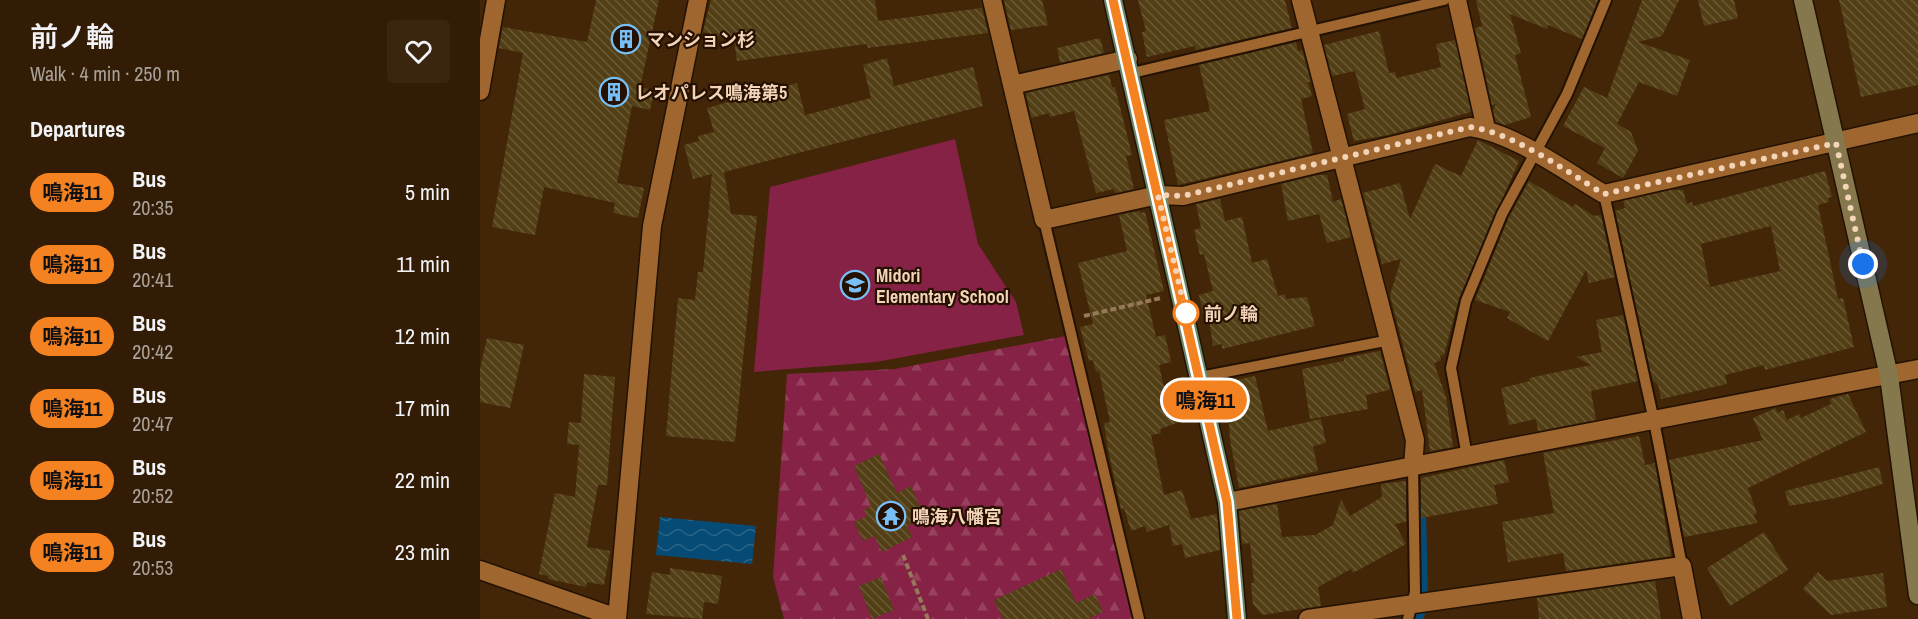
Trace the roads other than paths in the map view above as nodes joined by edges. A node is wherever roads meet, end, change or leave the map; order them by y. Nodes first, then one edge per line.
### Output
1 (496, 0) edge
2 (698, 0) edge
3 (992, 0) edge
4 (1113, 0) edge
5 (1301, 0) edge
6 (1444, 0) edge
7 (1456, 0) edge
8 (1606, 0) edge
9 (1803, 0) edge
10 (1310, 32) junction
11 (1130, 66) junction
12 (1012, 85) junction
13 (480, 91) edge
14 (1918, 123) edge
15 (1486, 129) junction
16 (1836, 143) junction
17 (1534, 153) junction
18 (1342, 159) junction
19 (1604, 194) junction
20 (1158, 195) junction
21 (1044, 220) junction
22 (1390, 340) junction
23 (1918, 369) edge
24 (1889, 376) junction
25 (1200, 377) junction
26 (1654, 421) junction
27 (1467, 456) junction
28 (1413, 467) junction
29 (1227, 502) junction
30 (1682, 566) junction
31 (480, 570) edge
32 (1918, 595) edge
33 (1410, 612) edge
34 (618, 619) edge
35 (1138, 619) edge
36 (1237, 619) edge
37 (1308, 619) edge
38 (1692, 619) edge

1 - 13 street
2 - 34 street
3 - 12 street
4 - 11 main road
5 - 10 street
6 - 10 lane
7 - 15 street
8 - 17 lane
9 - 16 street
10 - 11 lane
10 - 18 street
11 - 12 street
11 - 20 main road
12 - 21 street
14 - 16 street
15 - 17 street
15 - 18 street
16 - 19 street
16 - 24 street
17 - 19 street
17 - 27 lane
18 - 20 street
18 - 22 street
19 - 26 lane
20 - 21 street
20 - 25 main road
21 - 35 lane
22 - 25 lane
22 - 28 street
23 - 24 street
24 - 26 street
24 - 32 street
25 - 29 main road
26 - 27 street
26 - 30 lane
27 - 28 street
28 - 29 street
28 - 33 lane
29 - 36 main road
30 - 33 street
30 - 38 street
31 - 34 street
33 - 37 street

